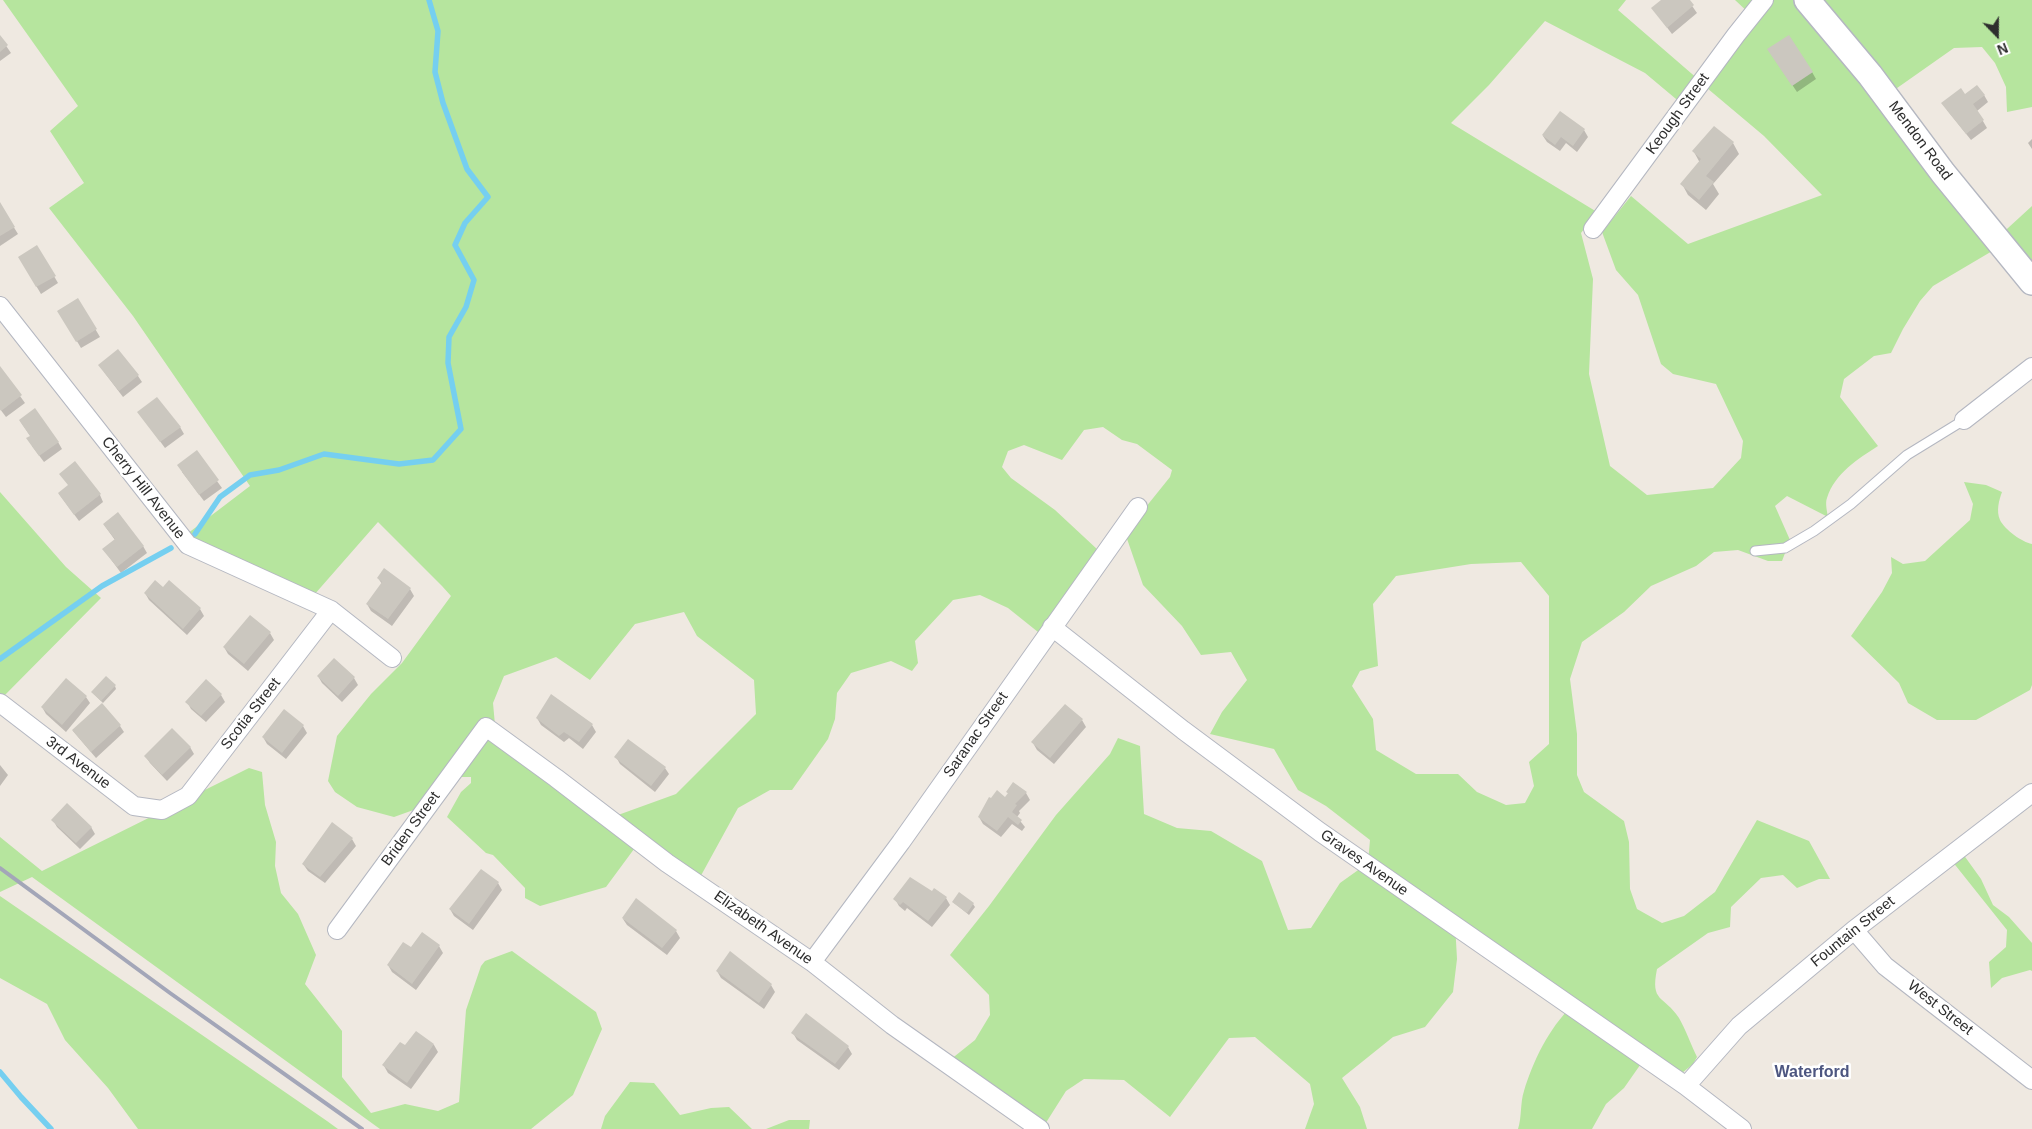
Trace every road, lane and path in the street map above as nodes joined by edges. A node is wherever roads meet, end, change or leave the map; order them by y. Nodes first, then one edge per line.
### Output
1 (1764, 0) edge
2 (1807, 0) edge
3 (1593, 230) dead end
4 (2032, 282) edge
5 (0, 306) edge
6 (2032, 367) edge
7 (1964, 420) joint
8 (1138, 506) dead end
9 (1755, 550) dead end
10 (331, 610) junction
11 (1052, 627) junction
12 (392, 658) dead end
13 (0, 703) edge
14 (486, 727) joint
15 (2032, 792) edge
16 (162, 810) joint
17 (337, 930) dead end
18 (1854, 930) junction
19 (812, 962) junction
20 (2032, 1080) edge
21 (1686, 1086) junction
22 (1040, 1129) edge
23 (1742, 1129) edge

1 - 3 street, Keough Street
2 - 4 street, Mendon Road
5 - 10 street, Cherry Hill Avenue
6 - 7 street
7 - 9 lane
8 - 11 street, Saranac Street
10 - 12 street
10 - 16 street, Scotia Street
11 - 19 street, Saranac Street
11 - 21 street, Graves Avenue
13 - 16 street, 3rd Avenue
14 - 17 street, Briden Street
14 - 19 street, Elizabeth Avenue
15 - 18 street, Fountain Street
18 - 20 street, West Street
18 - 21 street, Fountain Street
19 - 22 street, Elizabeth Avenue
21 - 23 street, Graves Avenue

